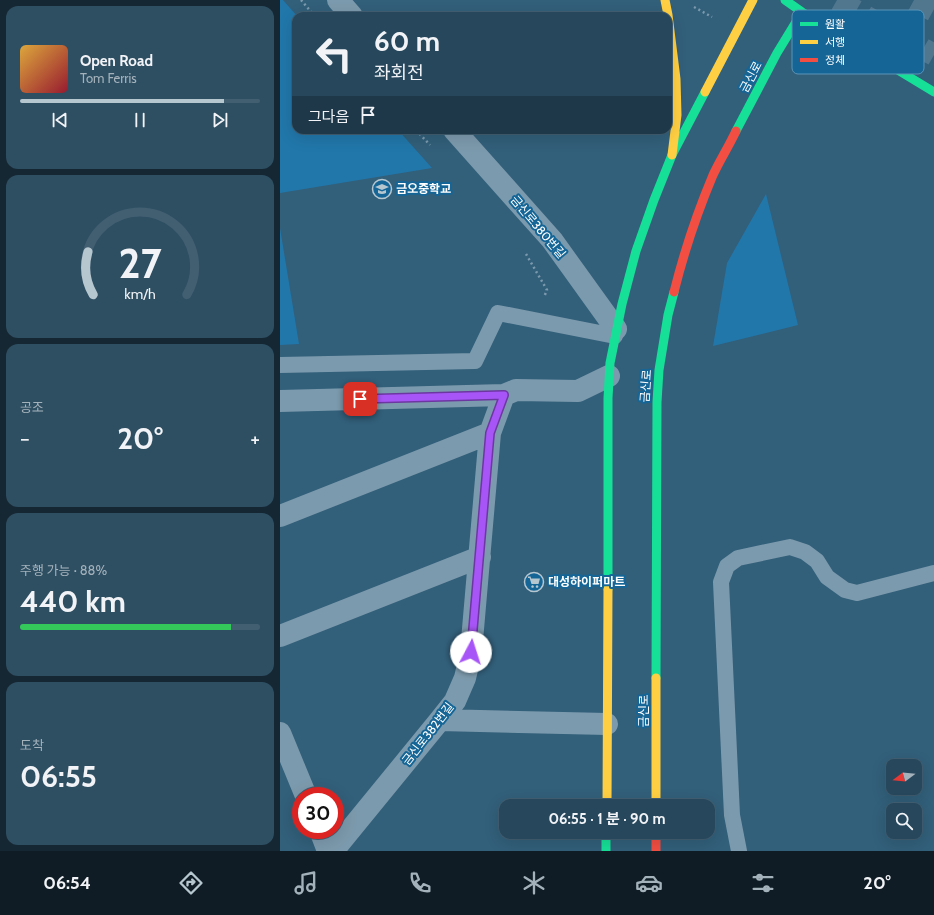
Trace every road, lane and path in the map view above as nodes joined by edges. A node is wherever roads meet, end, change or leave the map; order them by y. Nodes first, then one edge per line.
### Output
1 (300, 0) edge
2 (338, 0) edge
3 (665, 0) edge
4 (753, 0) edge
5 (785, 0) edge
6 (692, 7) dead end
7 (804, 9) edge
8 (311, 12) edge
9 (348, 12) edge
10 (667, 12) edge
11 (716, 19) dead end
12 (792, 29) edge
13 (672, 47) edge
14 (906, 74) edge
15 (934, 92) edge
16 (420, 134) edge
17 (458, 134) edge
18 (432, 147) dead end
19 (672, 155) junction
20 (525, 252) dead end
21 (538, 321) junction
22 (616, 333) junction
23 (280, 365) edge
24 (609, 376) junction
25 (504, 395) junction
26 (280, 401) edge
27 (490, 433) junction
28 (280, 516) edge
29 (480, 556) junction
30 (934, 573) edge
31 (280, 636) edge
32 (440, 720) junction
33 (607, 724) junction
34 (280, 733) edge
35 (284, 756) edge
36 (301, 787) edge
37 (607, 799) edge
38 (656, 799) edge
39 (323, 839) edge
40 (606, 839) edge
41 (656, 839) edge
42 (328, 851) edge
43 (333, 851) edge
44 (606, 851) edge
45 (656, 851) edge
46 (739, 851) edge

1 - 8 path
2 - 9 street
3 - 10 street
4 - 19 street
5 - 7 street
6 - 11 path
12 - 38 street, 금신로
13 - 19 street
14 - 15 street
16 - 18 path
17 - 22 street, 금신로380번길
19 - 22 street
20 - 21 path
21 - 22 lane
21 - 23 lane
22 - 24 street
24 - 25 street
24 - 33 street
25 - 26 street
25 - 27 street, 금신로382번길
27 - 28 street
27 - 29 street, 금신로382번길
29 - 31 street
29 - 32 street, 금신로382번길
30 - 46 lane
32 - 33 street
32 - 43 street, 금신로382번길
33 - 37 street
34 - 35 street
35 - 36 street
39 - 42 street
40 - 44 street
41 - 45 street

